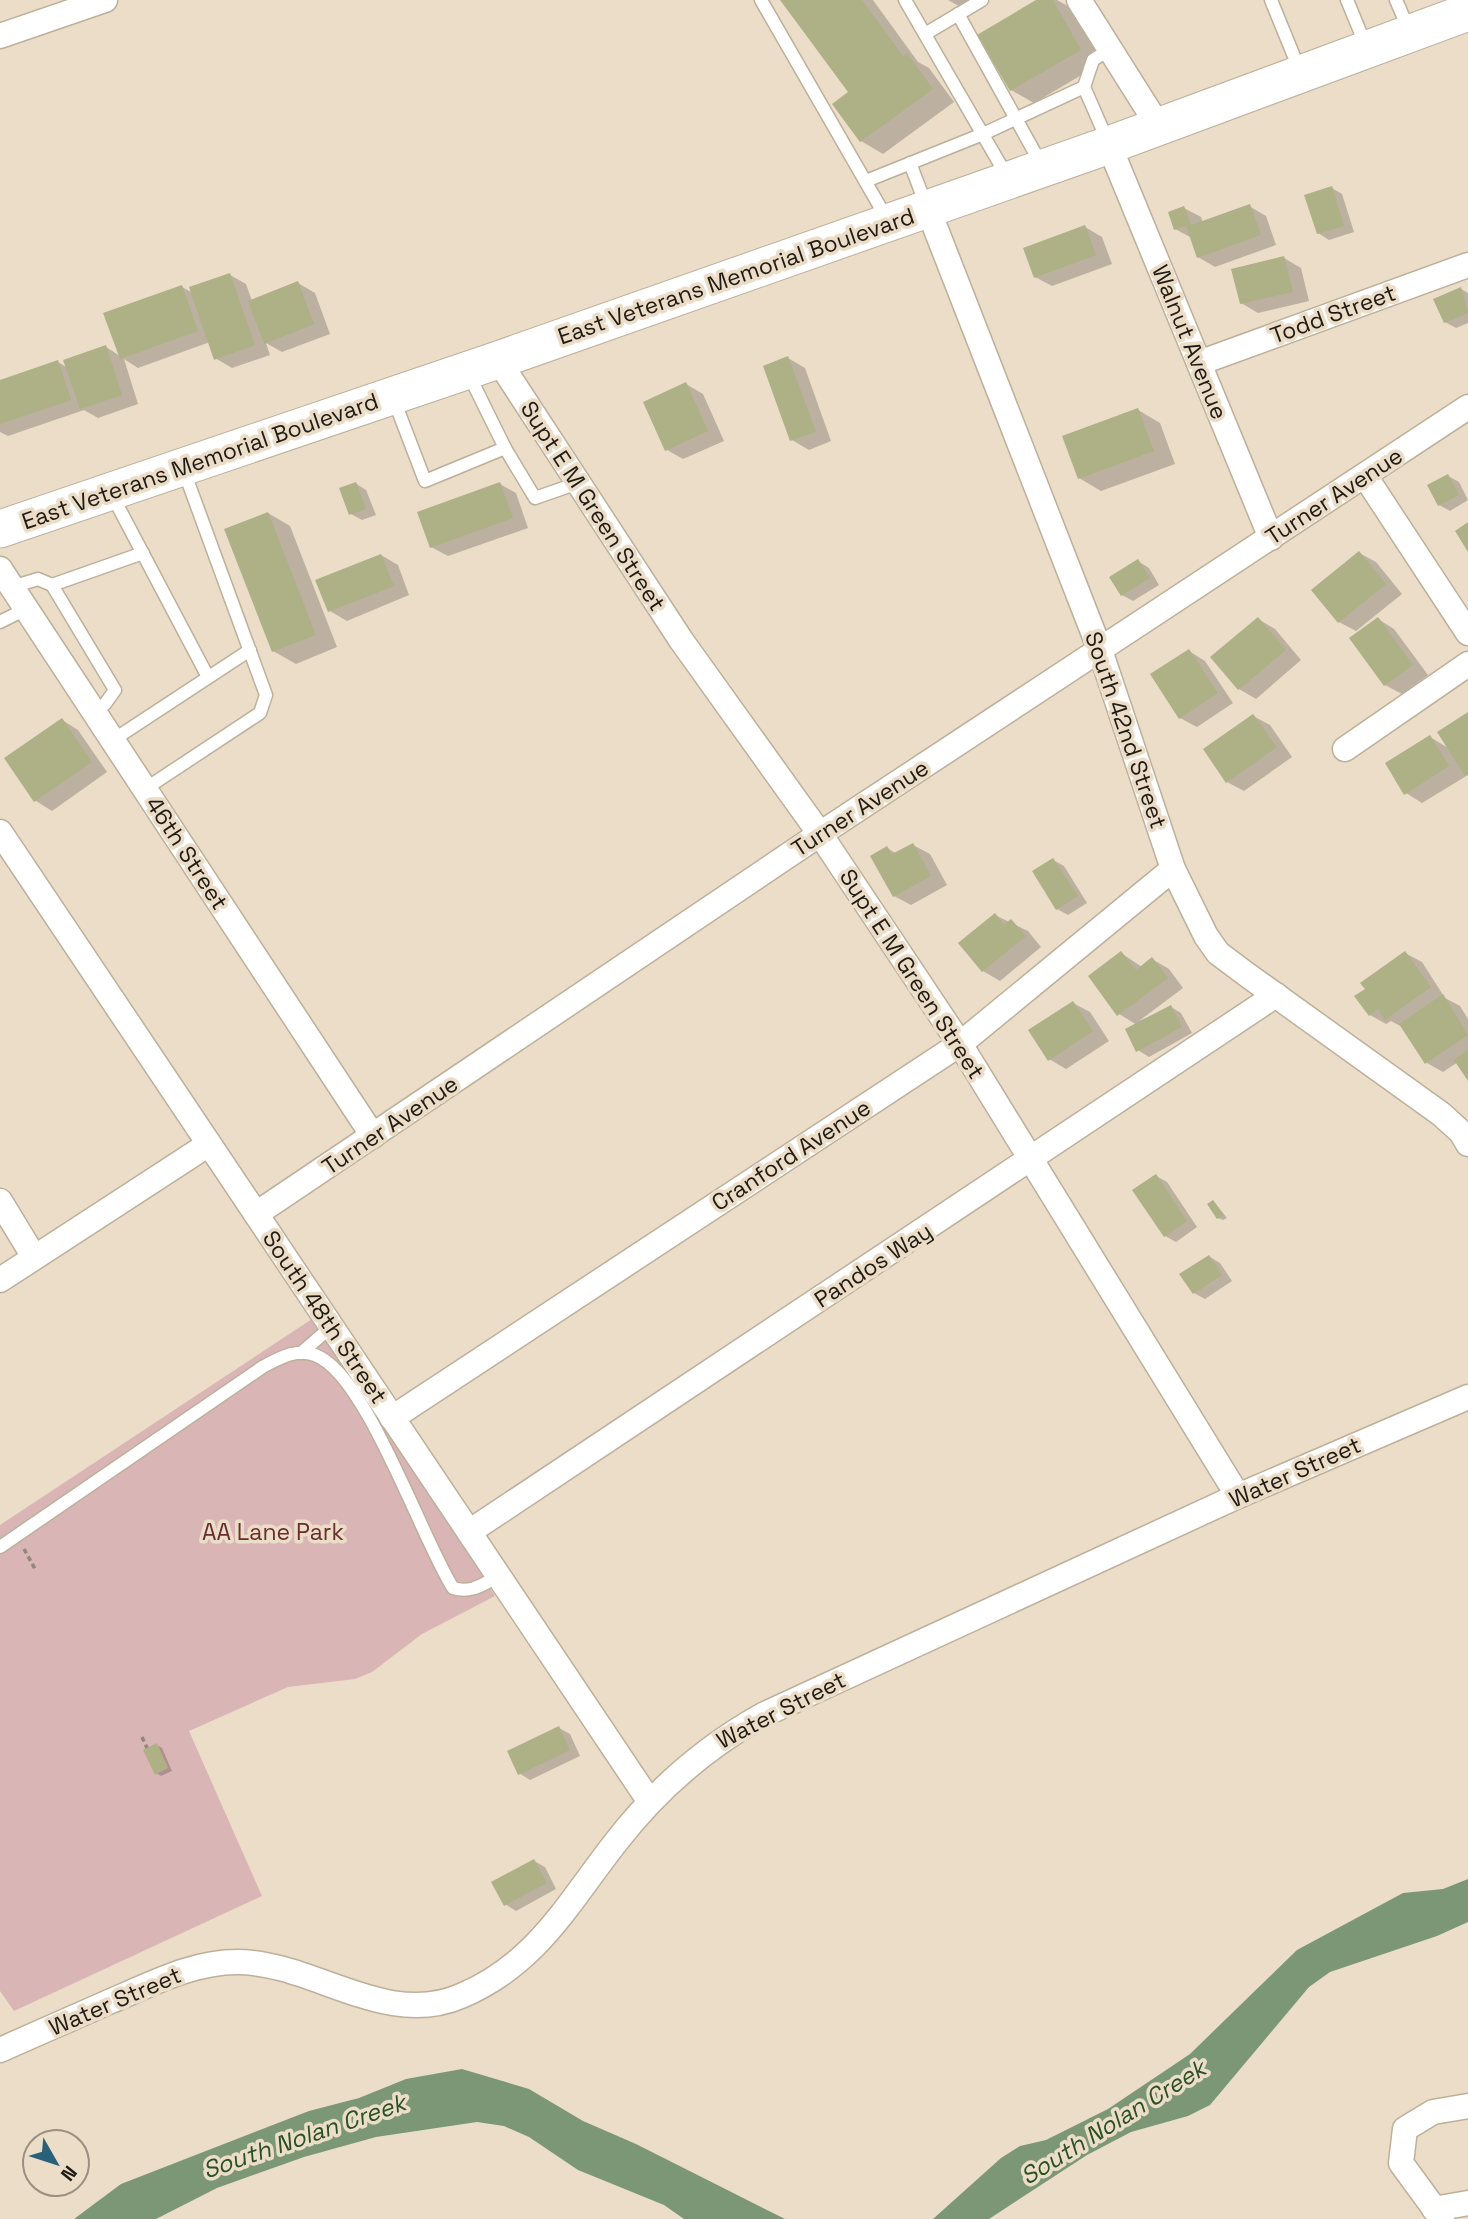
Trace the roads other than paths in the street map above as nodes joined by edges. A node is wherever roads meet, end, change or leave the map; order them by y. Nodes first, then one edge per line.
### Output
1 (105, 0) edge
2 (761, 0) edge
3 (905, 0) edge
4 (982, 0) edge
5 (1079, 0) edge
6 (1271, 0) edge
7 (1347, 0) edge
8 (1396, 0) edge
9 (62, 7) edge
10 (1468, 12) edge
11 (958, 14) junction
12 (1410, 33) junction
13 (925, 34) junction
14 (0, 36) edge
15 (1110, 49) junction
16 (1368, 49) junction
17 (1302, 74) junction
18 (1084, 87) junction
19 (1016, 118) junction
20 (1159, 127) junction
21 (982, 134) junction
22 (1109, 145) junction
23 (910, 163) junction
24 (1044, 168) junction
25 (1010, 180) junction
26 (866, 181) junction
27 (928, 209) junction
28 (889, 222) junction
29 (1468, 265) edge
30 (1199, 363) junction
31 (482, 365) junction
32 (392, 396) junction
33 (1468, 407) edge
34 (505, 448) junction
35 (183, 467) junction
36 (1365, 476) junction
37 (578, 483) junction
38 (110, 492) junction
39 (0, 529) edge
40 (1271, 538) junction
41 (143, 553) junction
42 (6, 578) edge
43 (52, 585) junction
44 (26, 609) junction
45 (0, 622) edge
46 (1468, 633) edge
47 (250, 650) junction
48 (1100, 650) junction
49 (1468, 664) edge
50 (208, 677) junction
51 (93, 711) junction
52 (113, 740) junction
53 (1345, 749) dead end
54 (145, 789) junction
55 (820, 834) junction
56 (3, 844) edge
57 (1173, 869) junction
58 (1276, 995) junction
59 (960, 1044) junction
60 (373, 1136) junction
61 (209, 1144) junction
62 (1468, 1144) edge
63 (1032, 1160) junction
64 (0, 1201) edge
65 (256, 1214) junction
66 (34, 1257) junction
67 (0, 1280) edge
68 (331, 1327) junction
69 (301, 1353) junction
70 (1468, 1396) edge
71 (392, 1418) junction
72 (1238, 1496) junction
73 (469, 1532) junction
74 (0, 1547) edge
75 (499, 1577) junction
76 (650, 1802) junction
77 (0, 2050) edge
78 (1468, 2106) edge
79 (1468, 2203) edge
80 (1438, 2214) edge

1 - 9 street
2 - 26 lane
3 - 13 lane
4 - 11 lane
5 - 15 street
6 - 17 lane
7 - 16 lane
8 - 12 lane
9 - 14 street
10 - 12 main road, East Veterans Memorial Boulevard
11 - 13 lane
11 - 19 lane
12 - 16 main road, East Veterans Memorial Boulevard
13 - 21 lane
15 - 18 lane
15 - 20 street
16 - 17 main road, East Veterans Memorial Boulevard
17 - 20 main road, East Veterans Memorial Boulevard
18 - 19 lane
18 - 22 lane
19 - 21 lane
19 - 24 lane
20 - 22 main road, East Veterans Memorial Boulevard
21 - 23 lane
21 - 25 lane
22 - 24 main road, East Veterans Memorial Boulevard
22 - 30 street, Walnut Avenue
23 - 26 lane
23 - 27 lane
24 - 25 main road, East Veterans Memorial Boulevard
25 - 27 main road, East Veterans Memorial Boulevard
26 - 28 lane
27 - 28 main road, East Veterans Memorial Boulevard
27 - 48 street, South 42nd Street
28 - 31 main road, East Veterans Memorial Boulevard
29 - 30 street, Todd Street
30 - 40 street, Walnut Avenue
31 - 32 main road, East Veterans Memorial Boulevard
31 - 34 lane
31 - 37 street, Supt E M Green Street
32 - 34 lane
32 - 35 main road, East Veterans Memorial Boulevard
33 - 36 street, Turner Avenue
34 - 37 lane
35 - 38 main road, East Veterans Memorial Boulevard
35 - 47 lane
36 - 40 street, Turner Avenue
36 - 46 street
37 - 55 street, Supt E M Green Street
38 - 39 main road, East Veterans Memorial Boulevard
38 - 41 lane
40 - 48 street, Turner Avenue
41 - 43 lane
41 - 50 lane
42 - 43 lane
42 - 44 street, 46th Street
43 - 51 lane
44 - 45 lane
44 - 51 street, 46th Street
47 - 50 lane
47 - 54 lane
48 - 55 street, Turner Avenue
48 - 57 street, South 42nd Street
49 - 53 street
50 - 52 lane
51 - 52 street, 46th Street
52 - 54 street, 46th Street
54 - 60 street, 46th Street
55 - 59 street, Supt E M Green Street
55 - 60 street, Turner Avenue
56 - 61 street, South 48th Street
57 - 58 street, South 42nd Street
57 - 59 street, Cranford Avenue
58 - 62 street, South 42nd Street
58 - 63 street, Pandos Way
59 - 63 street, Supt E M Green Street
59 - 71 street, Cranford Avenue
60 - 65 street, Turner Avenue
61 - 65 street, South 48th Street
61 - 66 street
63 - 72 street, Supt E M Green Street
63 - 73 street, Pandos Way
64 - 66 street
65 - 68 street, South 48th Street
66 - 67 street
68 - 69 lane
68 - 71 street, South 48th Street
69 - 74 lane
69 - 75 lane
70 - 72 street, Water Street
71 - 73 street, South 48th Street
72 - 76 street, Water Street
73 - 75 street, South 48th Street
75 - 76 street, South 48th Street
76 - 77 street, Water Street
78 - 80 street
79 - 80 street

